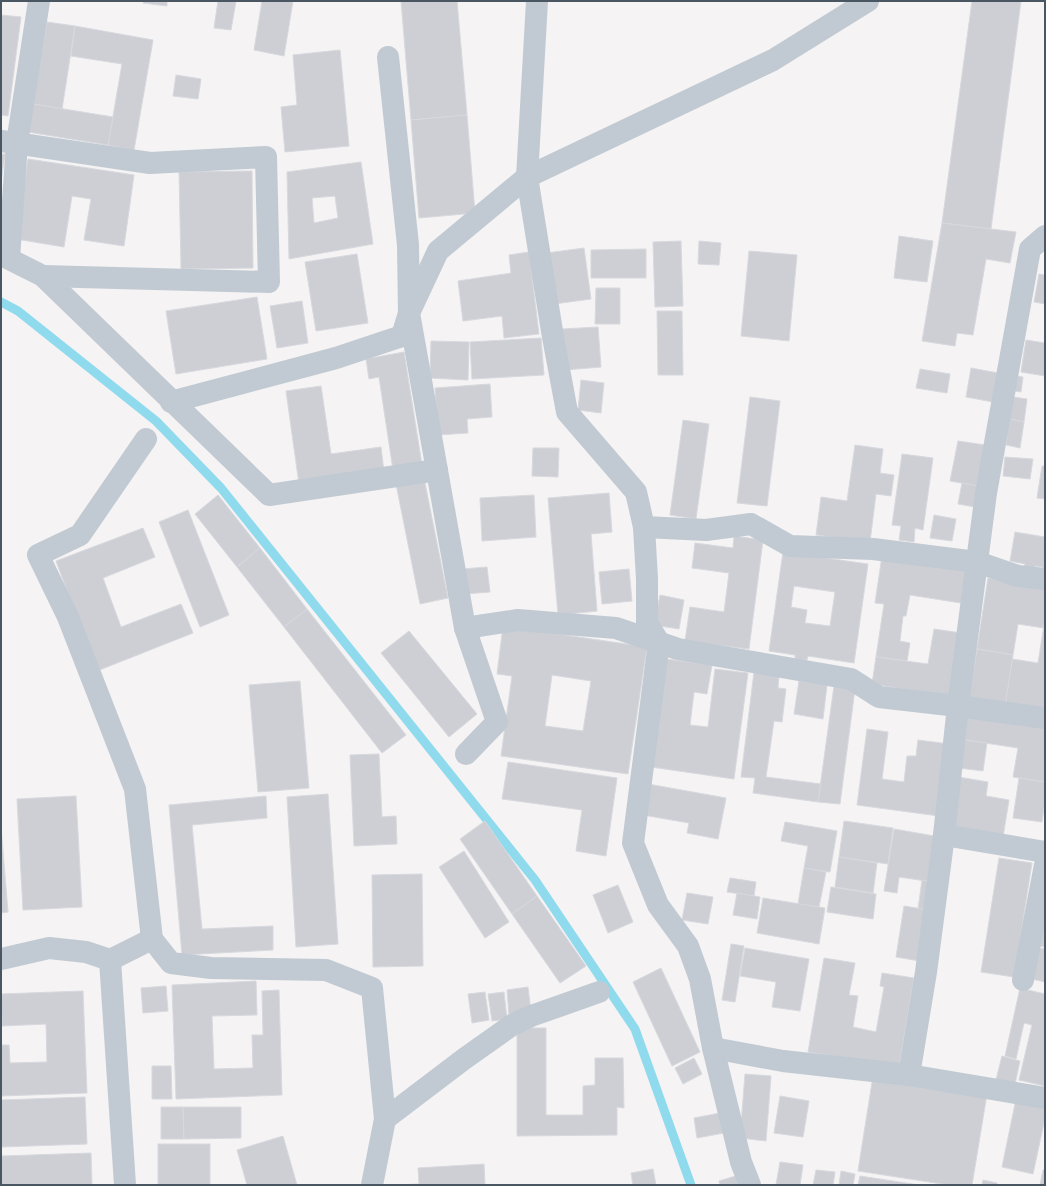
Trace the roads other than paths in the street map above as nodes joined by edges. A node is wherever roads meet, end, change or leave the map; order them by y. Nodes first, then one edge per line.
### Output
1 (39, 1) edge
2 (537, 1) edge
3 (868, 1) edge
4 (388, 56) dead end
5 (9, 142) edge
6 (527, 177) junction
7 (1045, 236) edge
8 (43, 276) junction
9 (409, 313) junction
10 (171, 402) junction
11 (146, 439) dead end
12 (437, 470) junction
13 (644, 527) junction
14 (977, 562) junction
15 (1045, 579) edge
16 (465, 628) junction
17 (659, 642) junction
18 (958, 706) junction
19 (1045, 718) edge
20 (466, 754) dead end
21 (944, 835) junction
22 (1045, 852) edge
23 (1045, 865) edge
24 (152, 939) junction
25 (1, 959) edge
26 (110, 960) junction
27 (1023, 980) dead end
28 (599, 992) dead end
29 (713, 1048) junction
30 (909, 1075) junction
31 (1045, 1098) edge
32 (385, 1119) junction
33 (125, 1185) edge
34 (372, 1185) edge
35 (750, 1185) edge

1 - 5 street
2 - 6 street
3 - 6 street
4 - 9 street
5 - 8 street
5 - 8 street
6 - 9 street
6 - 13 street
7 - 14 street
8 - 10 street
9 - 10 street
9 - 12 street
10 - 12 street
11 - 24 street
12 - 16 street
13 - 14 street
13 - 17 street
14 - 15 street
14 - 18 street
16 - 17 street
16 - 20 street
17 - 18 street
17 - 29 street
18 - 19 street
18 - 21 street
21 - 22 street
21 - 30 street
23 - 27 street
24 - 26 street
24 - 32 street
25 - 26 street
26 - 33 street
28 - 32 street
29 - 30 street
29 - 35 street
30 - 31 street
32 - 34 street

